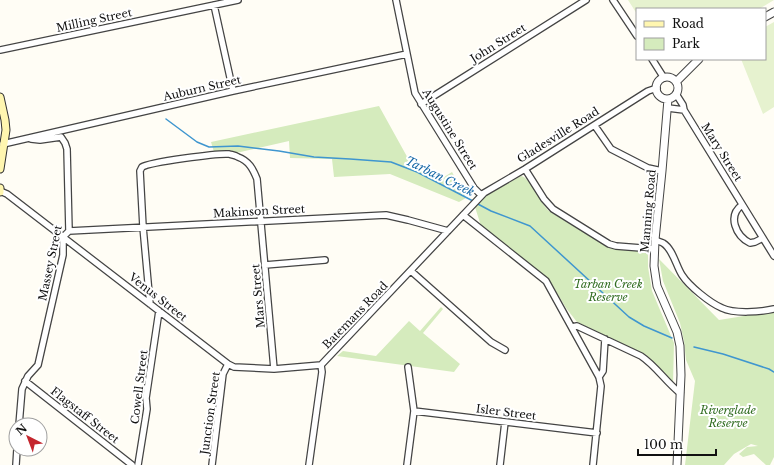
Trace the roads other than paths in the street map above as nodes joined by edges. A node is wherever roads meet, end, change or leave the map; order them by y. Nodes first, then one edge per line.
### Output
1 (238, 0) edge
2 (396, 0) edge
3 (586, 0) edge
4 (613, 0) edge
5 (214, 5) junction
6 (636, 34) edge
7 (0, 50) edge
8 (407, 54) junction
9 (653, 60) edge
10 (698, 60) edge
11 (664, 78) junction
12 (676, 82) junction
13 (657, 88) junction
14 (233, 91) junction
15 (676, 94) junction
16 (0, 97) edge
17 (668, 99) junction
18 (421, 104) junction
19 (668, 108) junction
20 (684, 110) junction
21 (595, 126) junction
22 (25, 139) junction
23 (4, 144) junction
24 (0, 169) edge
25 (525, 169) junction
26 (662, 171) junction
27 (0, 188) edge
28 (0, 192) edge
29 (480, 196) junction
30 (472, 205) joint
31 (742, 205) junction
32 (463, 215) junction
33 (261, 222) junction
34 (143, 227) junction
35 (68, 231) junction
36 (448, 231) junction
37 (63, 237) junction
38 (763, 238) junction
39 (655, 240) junction
40 (654, 249) junction
41 (774, 256) edge
42 (325, 260) dead end
43 (265, 265) junction
44 (411, 271) junction
45 (150, 304) junction
46 (774, 309) edge
47 (160, 311) junction
48 (572, 327) junction
49 (605, 339) junction
50 (505, 350) dead end
51 (228, 364) junction
52 (321, 365) junction
53 (408, 367) dead end
54 (274, 369) junction
55 (599, 377) junction
56 (25, 380) junction
57 (680, 392) junction
58 (414, 411) junction
59 (20, 417) edge
60 (505, 422) junction
61 (597, 433) junction
62 (132, 465) edge
63 (138, 465) edge
64 (212, 465) edge
65 (309, 465) edge
66 (406, 465) edge
67 (500, 465) edge
68 (594, 465) edge
69 (677, 465) edge

1 - 5 street, Milling Street
2 - 8 street, Augustine Street
3 - 18 street, John Street
4 - 6 street
5 - 7 street, Milling Street
5 - 14 street
8 - 14 street, Auburn Street
8 - 18 street, Augustine Street
9 - 11 street
10 - 12 street
11 - 12 street
11 - 13 street
12 - 15 street
13 - 17 street
13 - 21 street, Gladesville Road
14 - 22 street, Auburn Street
15 - 17 street
15 - 20 street, Mary Street
16 - 23 main road
17 - 19 street, Manning Road
18 - 29 street, Augustine Street
19 - 20 street
19 - 26 street, Manning Road
20 - 31 street, Mary Street
21 - 25 street, Gladesville Road
21 - 26 street
22 - 23 street, Auburn Street
22 - 35 street, Massey Street
23 - 24 main road
25 - 29 street, Gladesville Road
25 - 40 street
26 - 39 street, Manning Road
27 - 28 main road
28 - 37 street, Venus Street
29 - 30 street, Gladesville Road
30 - 32 street, Batemans Road
31 - 38 street, Mary Street
31 - 38 street
32 - 36 street, Batemans Road
32 - 48 street
33 - 34 street, Makinson Street
33 - 34 street, Mars Street
33 - 36 street, Makinson Street
33 - 43 street, Mars Street
34 - 35 street, Makinson Street
34 - 45 street
35 - 37 street, Massey Street
36 - 44 street, Batemans Road
37 - 45 street, Venus Street
37 - 56 street, Massey Street
38 - 41 street, Mary Street
39 - 40 street, Manning Road
39 - 46 street
40 - 57 street, Manning Road
42 - 43 street
43 - 54 street, Mars Street
44 - 50 street
44 - 52 street, Batemans Road
45 - 47 street, Venus Street
47 - 51 street, Venus Street
47 - 63 street, Cowell Street
48 - 49 street
48 - 55 street
49 - 55 street
49 - 57 street
51 - 54 street, Venus Street
51 - 64 street, Junction Street
52 - 54 street, Venus Street
52 - 65 street, Batemans Road
53 - 58 street
55 - 61 street
56 - 59 street, Massey Street
56 - 62 street, Flagstaff Street
57 - 69 street, Manning Road
58 - 60 street, Isler Street
58 - 66 street
60 - 61 street, Isler Street
60 - 67 street
61 - 68 street

